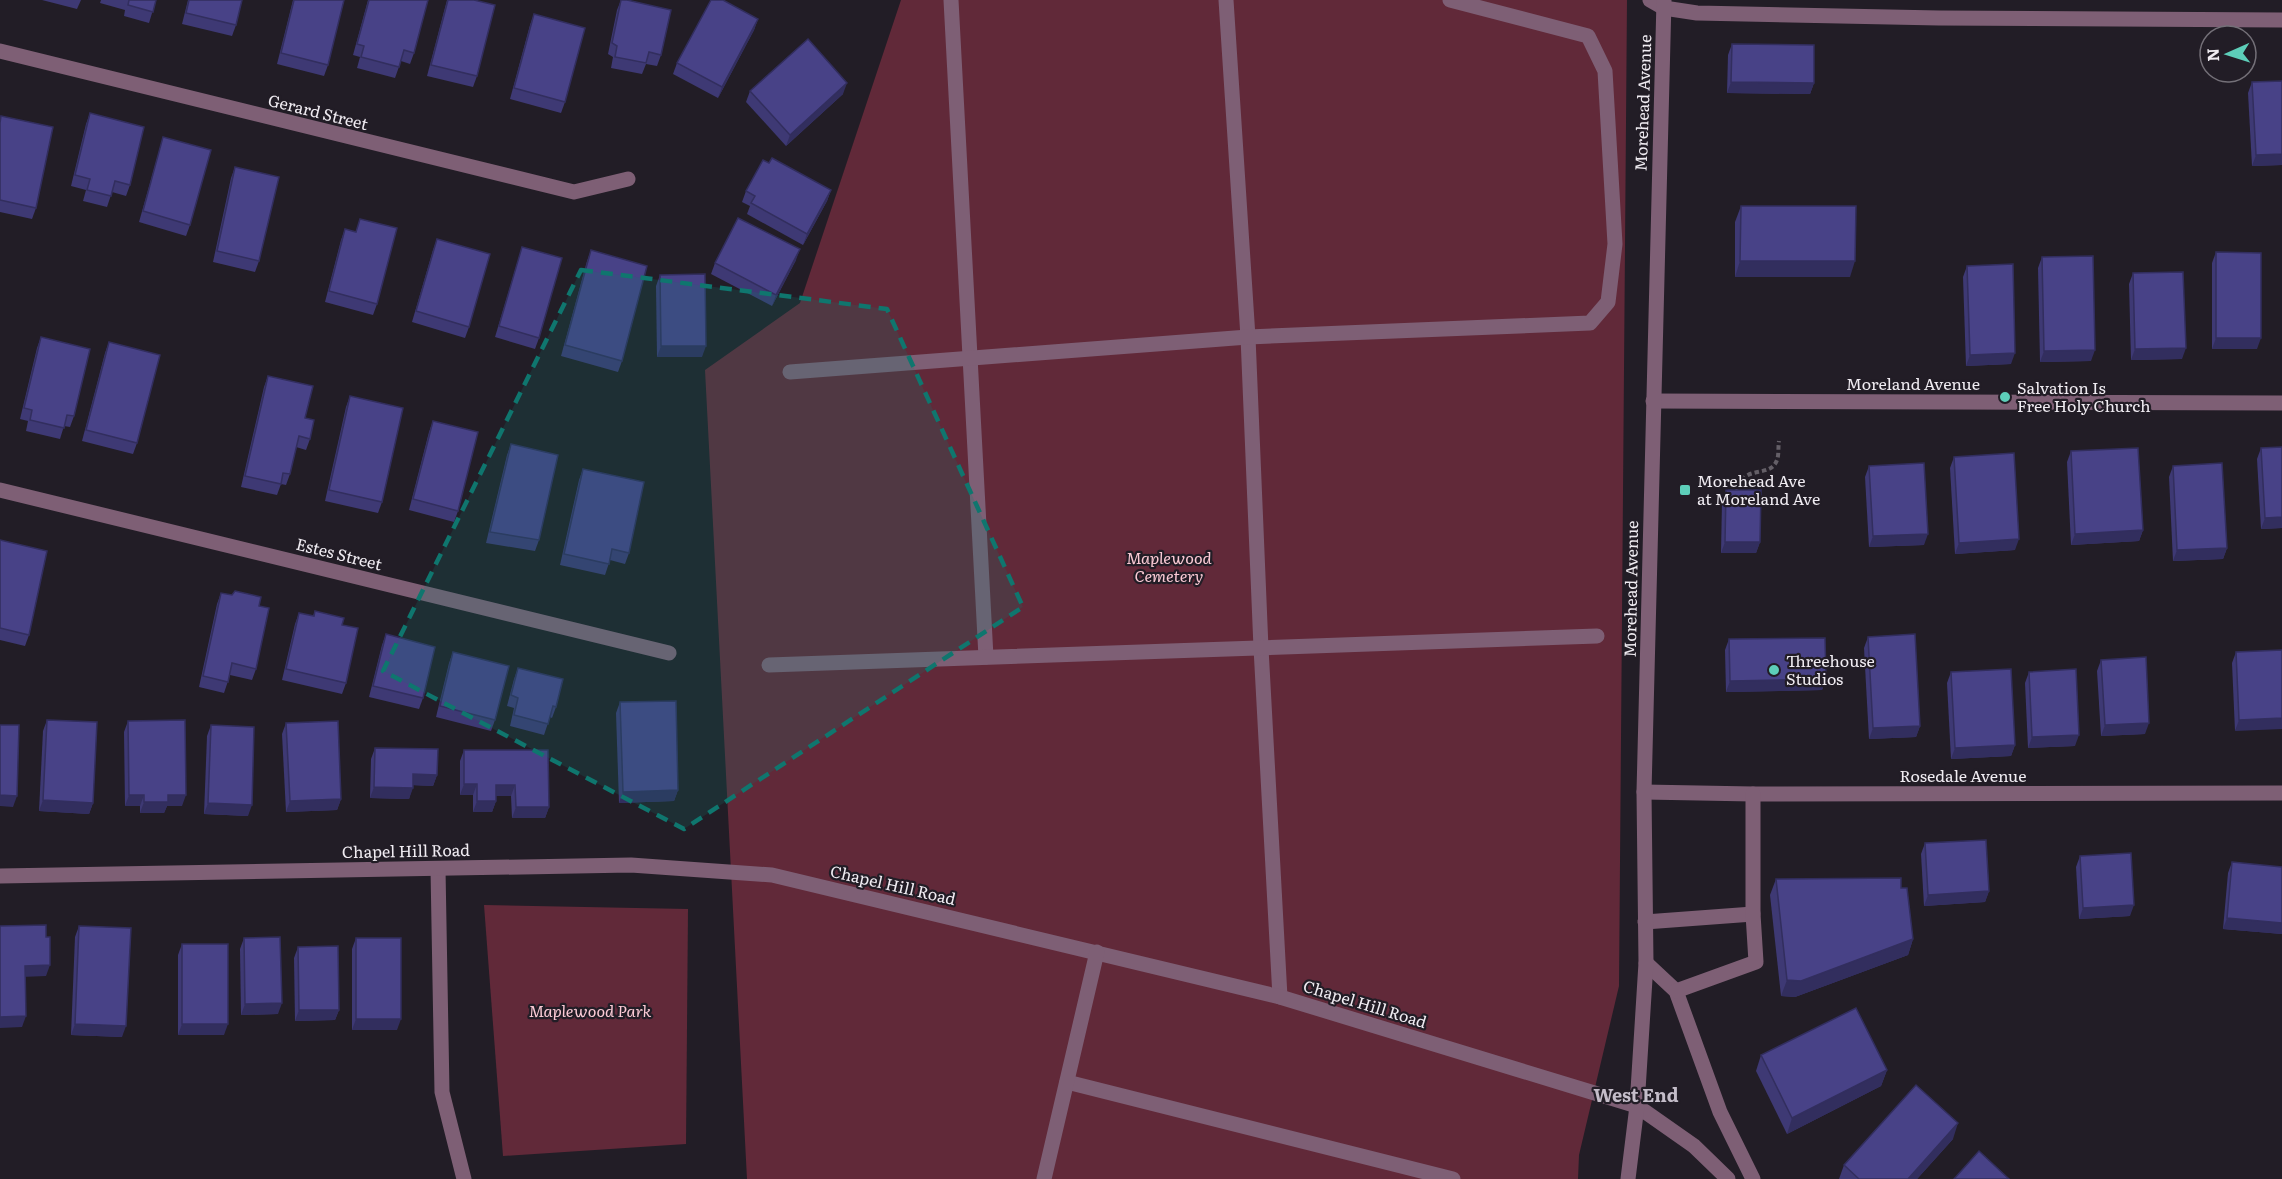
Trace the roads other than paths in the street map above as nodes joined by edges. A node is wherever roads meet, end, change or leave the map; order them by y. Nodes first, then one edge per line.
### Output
1 (951, 0) edge
2 (1226, 0) edge
3 (1450, 0) edge
4 (1650, 0) edge
5 (1664, 4) edge
6 (2282, 20) edge
7 (0, 51) edge
8 (628, 179) dead end
9 (1248, 337) junction
10 (969, 358) junction
11 (790, 372) dead end
12 (1653, 401) junction
13 (2282, 403) edge
14 (0, 490) edge
15 (1597, 636) dead end
16 (1261, 648) junction
17 (669, 653) dead end
18 (986, 657) junction
19 (769, 665) dead end
20 (1644, 792) junction
21 (1753, 794) junction
22 (2282, 794) edge
23 (438, 869) junction
24 (0, 876) edge
25 (1753, 914) junction
26 (1645, 922) junction
27 (1097, 952) junction
28 (1646, 963) junction
29 (1676, 991) junction
30 (1280, 997) junction
31 (1067, 1082) junction
32 (1637, 1106) junction
33 (464, 1179) edge
34 (1044, 1179) edge
35 (1453, 1179) edge
36 (1628, 1179) edge
37 (1728, 1179) edge
38 (1753, 1179) edge

1 - 10 street
2 - 9 street
3 - 9 street
4 - 5 street
5 - 6 street
5 - 12 street, Morehead Avenue
7 - 8 street, Gerard Street
9 - 10 street
9 - 16 street
10 - 11 street
10 - 18 street
12 - 13 street, Moreland Avenue
12 - 20 street, Morehead Avenue
14 - 17 street, Estes Street
15 - 16 street
16 - 18 street
16 - 30 street
18 - 19 street
20 - 21 street, Rosedale Avenue
20 - 26 street, Morehead Avenue
21 - 22 street, Rosedale Avenue
21 - 25 street
23 - 24 street, Chapel Hill Road
23 - 27 street, Chapel Hill Road
23 - 33 street
25 - 26 street
25 - 29 street
26 - 28 street, Morehead Avenue
27 - 30 street, Chapel Hill Road
27 - 31 street
28 - 29 street
28 - 32 street, Morehead Avenue
29 - 38 street
30 - 32 street, Chapel Hill Road
31 - 34 street
31 - 35 street
32 - 36 street, Morehead Avenue
32 - 37 street, Chapel Hill Road

